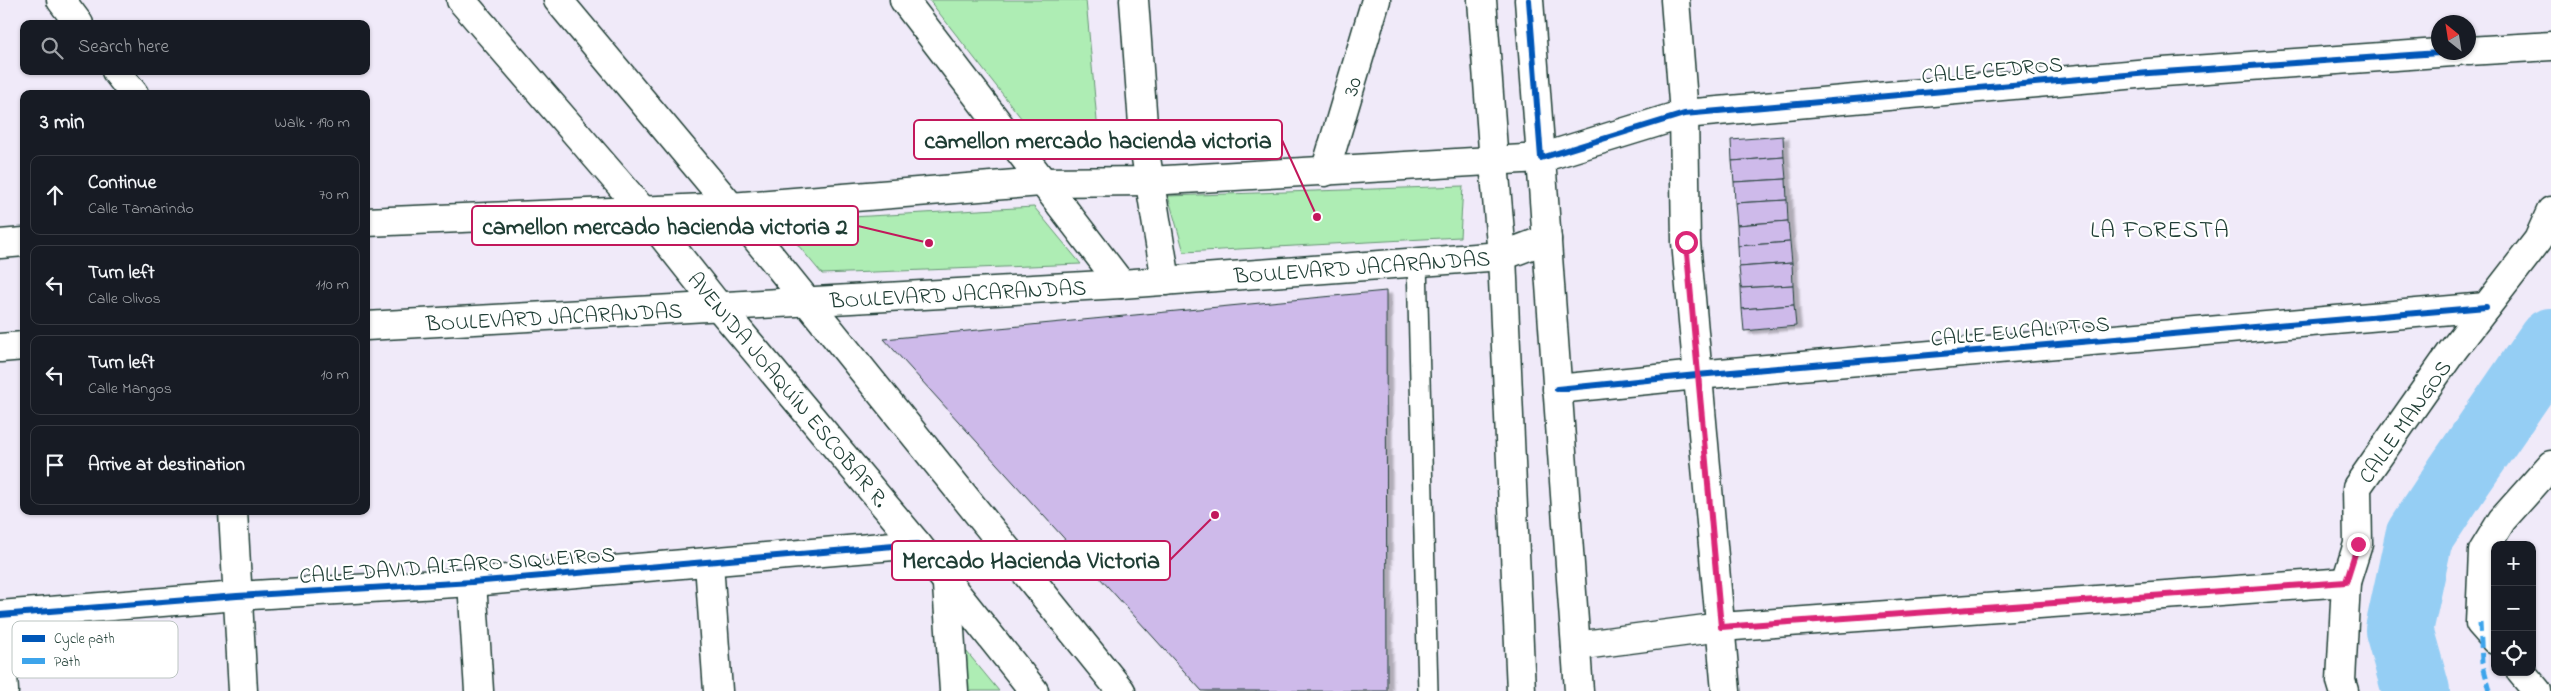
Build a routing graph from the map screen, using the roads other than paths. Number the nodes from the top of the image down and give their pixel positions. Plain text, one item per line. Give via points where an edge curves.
1 (60, 0) edge
2 (461, 0) edge
3 (558, 0) edge
4 (904, 0) edge
5 (1134, 0) edge
6 (1376, 0) edge
7 (1482, 0) edge
8 (1529, 0) edge
9 (1674, 0) edge
10 (76, 20) edge
11 (2551, 46) edge
12 (2476, 51) edge
13 (2431, 54) edge
14 (119, 75) edge
15 (131, 90) edge
16 (1684, 114) junction
17 (1541, 158) junction
18 (1494, 163) junction
19 (1325, 172) junction
20 (1149, 181) junction
21 (1040, 182) junction
22 (731, 207) junction
23 (643, 211) junction
24 (2551, 211) edge
25 (370, 222) edge
26 (1547, 238) junction
27 (20, 242) edge
28 (0, 244) edge
29 (1502, 256) junction
30 (1417, 262) junction
31 (1166, 281) junction
32 (1121, 284) junction
33 (808, 302) junction
34 (719, 307) junction
35 (2486, 307) junction
36 (370, 326) edge
37 (20, 346) edge
38 (0, 348) edge
39 (1697, 375) junction
40 (1557, 389) junction
41 (2551, 465) edge
42 (233, 515) edge
43 (916, 544) junction
44 (709, 563) junction
45 (472, 582) junction
46 (2346, 582) junction
47 (947, 585) junction
48 (237, 596) junction
49 (0, 614) edge
50 (1721, 627) junction
51 (0, 629) edge
52 (2487, 632) edge
53 (1576, 646) junction
54 (2524, 676) edge
55 (4, 691) edge
56 (243, 691) edge
57 (479, 691) edge
58 (718, 691) edge
59 (954, 691) edge
60 (1034, 691) edge
61 (1121, 691) edge
62 (1428, 691) edge
63 (1521, 691) edge
64 (1579, 691) edge
65 (1726, 691) edge
66 (2344, 691) edge
67 (2537, 691) edge

1 - 10 street
2 - 23 street, AVENIDA JOAQUÍN ESCOBAR R.
3 - 22 street
4 - 21 street
5 - 20 street
6 - 19 street, 30
7 - 18 street
8 - 17 street
9 - 16 street
11 - 12 street
13 - 16 street, CALLE CEDROS via 2149,73
14 - 15 street
16 - 17 street, CALLE CEDROS
16 - 39 street via 1686,242
17 - 18 street
17 - 26 street
18 - 19 street
18 - 29 street
19 - 20 street
20 - 21 street
20 - 31 street
21 - 22 street
21 - 32 street
22 - 23 street
22 - 33 street
23 - 25 street
23 - 34 street, AVENIDA JOAQUÍN ESCOBAR R.
24 - 35 street, CALLE MANGOS via 2538,240
26 - 29 street, BOULEVARD JACARANDAS
26 - 40 street
27 - 28 street
29 - 30 street, BOULEVARD JACARANDAS
29 - 63 street
30 - 31 street, BOULEVARD JACARANDAS
30 - 62 lane
31 - 32 street, BOULEVARD JACARANDAS
32 - 33 street, BOULEVARD JACARANDAS
33 - 34 street, BOULEVARD JACARANDAS
33 - 61 street
34 - 36 street, BOULEVARD JACARANDAS
34 - 43 street, AVENIDA JOAQUÍN ESCOBAR R.
35 - 39 street, CALLE EUCALIPTOS
35 - 46 street, CALLE MANGOS via 2357,487 2358,544
37 - 38 street
39 - 40 street, CALLE EUCALIPTOS
39 - 50 street
40 - 53 street
41 - 52 street via 2502,520 2483,551
42 - 48 street
43 - 44 street, CALLE DAVID ALFARO SIQUEIROS
43 - 47 street, AVENIDA JOAQUÍN ESCOBAR R.
44 - 45 street, CALLE DAVID ALFARO SIQUEIROS
44 - 58 street
45 - 48 street, CALLE DAVID ALFARO SIQUEIROS
45 - 57 street
46 - 50 street
46 - 66 street, CALLE MANGOS via 2341,681
47 - 59 street
47 - 60 street, AVENIDA JOAQUÍN ESCOBAR R.
48 - 49 street, CALLE DAVID ALFARO SIQUEIROS
48 - 56 street
50 - 53 street
50 - 65 street
51 - 55 street
53 - 64 street
54 - 67 street

